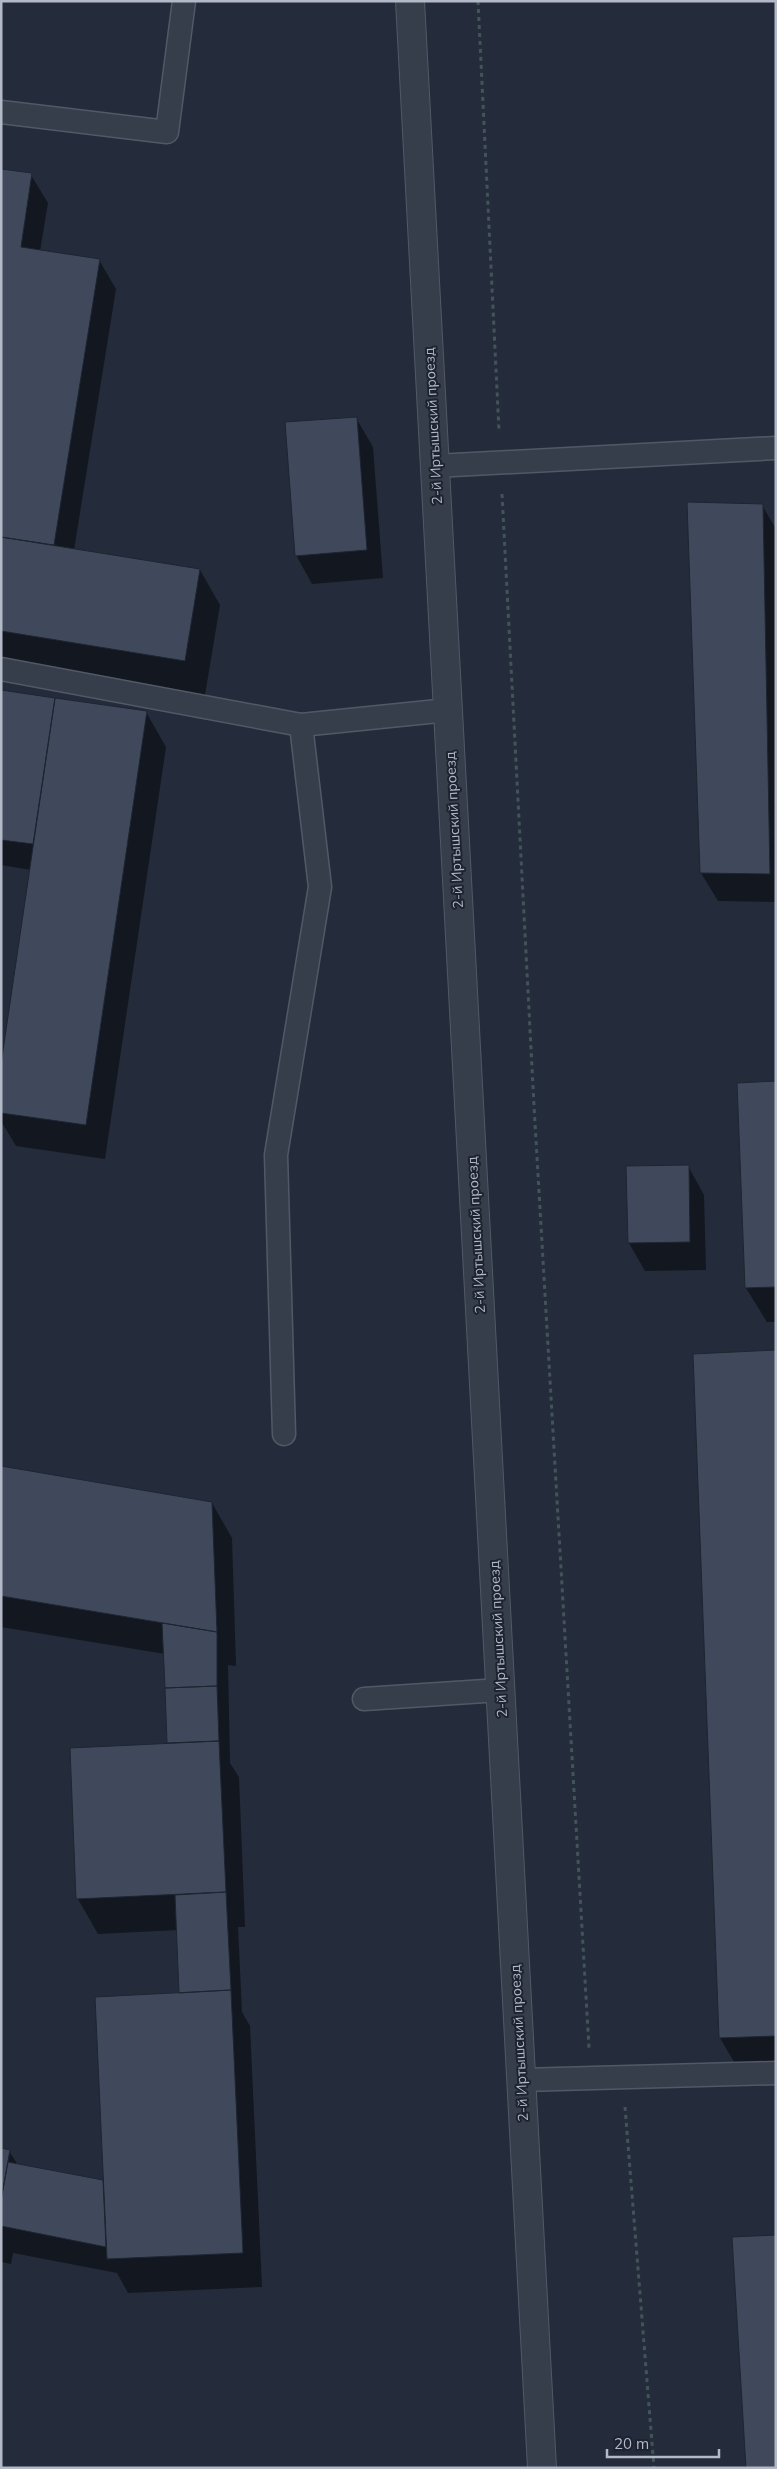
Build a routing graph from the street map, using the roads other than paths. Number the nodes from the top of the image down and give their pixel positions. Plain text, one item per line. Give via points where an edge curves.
1 (184, 1) edge
2 (410, 1) edge
3 (1, 112) edge
4 (776, 448) edge
5 (435, 466) junction
6 (1, 670) edge
7 (448, 710) junction
8 (301, 725) junction
9 (284, 1434) dead end
10 (500, 1690) junction
11 (364, 1699) dead end
12 (776, 2073) edge
13 (522, 2080) junction
14 (542, 2468) edge

1 - 3 lane via 168,132
2 - 5 street, 2-й Иртышский проезд
4 - 5 lane
5 - 7 street, 2-й Иртышский проезд
6 - 8 lane
7 - 8 lane
7 - 10 street, 2-й Иртышский проезд
8 - 9 lane via 320,887 276,1155
10 - 11 lane
10 - 13 street, 2-й Иртышский проезд
12 - 13 lane
13 - 14 street, 2-й Иртышский проезд

